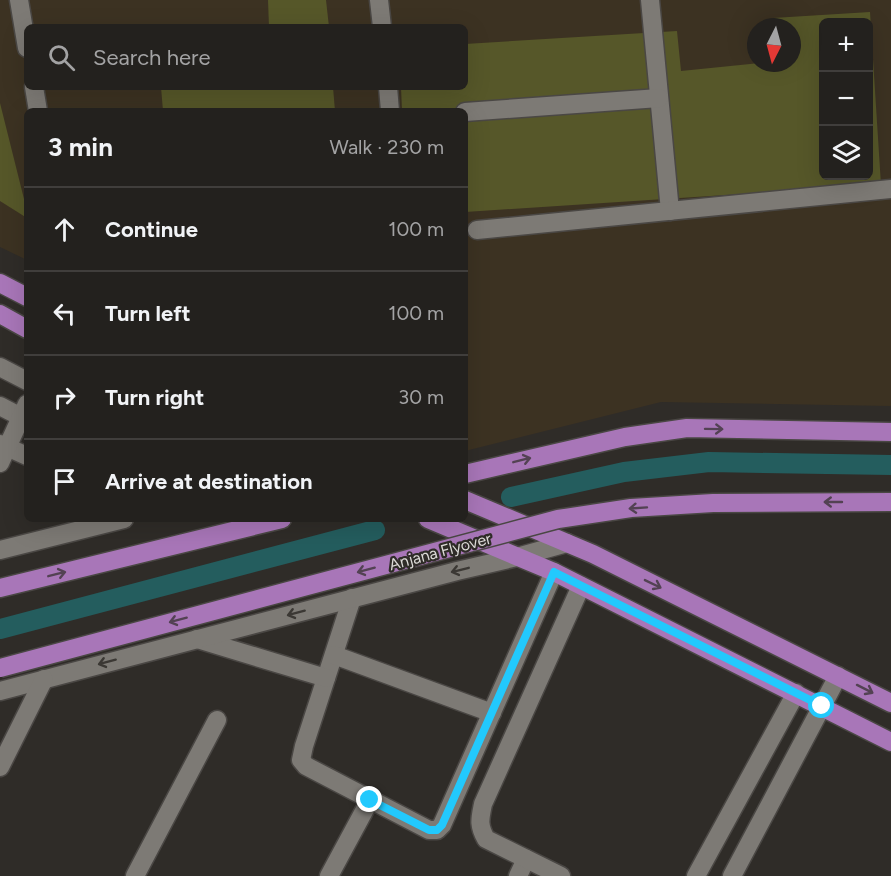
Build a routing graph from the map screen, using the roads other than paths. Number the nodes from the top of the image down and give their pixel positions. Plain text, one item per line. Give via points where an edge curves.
1 (19, 0) edge
2 (379, 0) edge
3 (650, 0) edge
4 (382, 24) edge
5 (24, 30) edge
6 (34, 90) edge
7 (388, 90) edge
8 (659, 98) junction
9 (38, 108) edge
10 (390, 108) edge
11 (468, 112) edge
12 (891, 189) edge
13 (670, 211) junction
14 (477, 230) dead end
15 (0, 283) edge
16 (24, 295) edge
17 (0, 314) edge
18 (24, 327) edge
19 (0, 367) edge
20 (24, 379) edge
21 (0, 406) edge
22 (24, 414) edge
23 (24, 416) edge
24 (891, 432) edge
25 (2, 452) edge
26 (24, 456) edge
27 (468, 473) edge
28 (468, 501) edge
29 (891, 502) edge
30 (112, 522) edge
31 (270, 522) edge
32 (435, 522) edge
33 (567, 543) junction
34 (0, 550) edge
35 (517, 557) junction
36 (554, 572) junction
37 (581, 586) junction
38 (0, 588) edge
39 (352, 598) junction
40 (197, 639) junction
41 (334, 655) junction
42 (0, 668) edge
43 (838, 676) junction
44 (326, 678) junction
45 (44, 679) junction
46 (0, 691) edge
47 (796, 693) junction
48 (891, 703) edge
49 (822, 706) junction
50 (492, 713) junction
51 (217, 720) dead end
52 (891, 742) edge
53 (0, 767) edge
54 (370, 800) junction
55 (526, 859) junction
56 (735, 875) edge
57 (135, 876) edge
58 (329, 876) edge
59 (518, 876) edge
60 (561, 876) edge
61 (696, 876) edge

1 - 5 street
2 - 4 street
3 - 8 street
6 - 9 street
7 - 10 street
8 - 11 street
8 - 13 street
12 - 13 street
13 - 14 street
15 - 16 main road
17 - 18 main road
19 - 20 street
21 - 22 street
23 - 25 street
27 -> 24 main road via 625,437 687,428
25 - 26 street
28 - 33 main road
29 -> 42 main road, Anjana Flyover, bridge via 702,503 558,519
30 - 34 street
38 -> 31 main road
32 - 35 main road
33 - 35 street
33 -> 43 main road
35 - 36 main road
35 -> 39 street
36 - 37 main road
36 - 50 street
37 - 47 main road
37 - 55 street via 483,804 480,820 486,839
39 -> 40 street
39 - 41 street
40 - 44 street
40 -> 45 street
41 - 44 street
41 - 50 street
43 -> 48 main road
43 - 49 street
44 - 54 street via 301,760
45 - 46 street
45 - 53 street
47 - 49 main road
47 - 61 street
49 - 52 main road
49 - 56 street
50 - 54 street via 437,830 429,830
51 - 57 street
54 - 58 street
55 - 59 street
55 - 60 street

